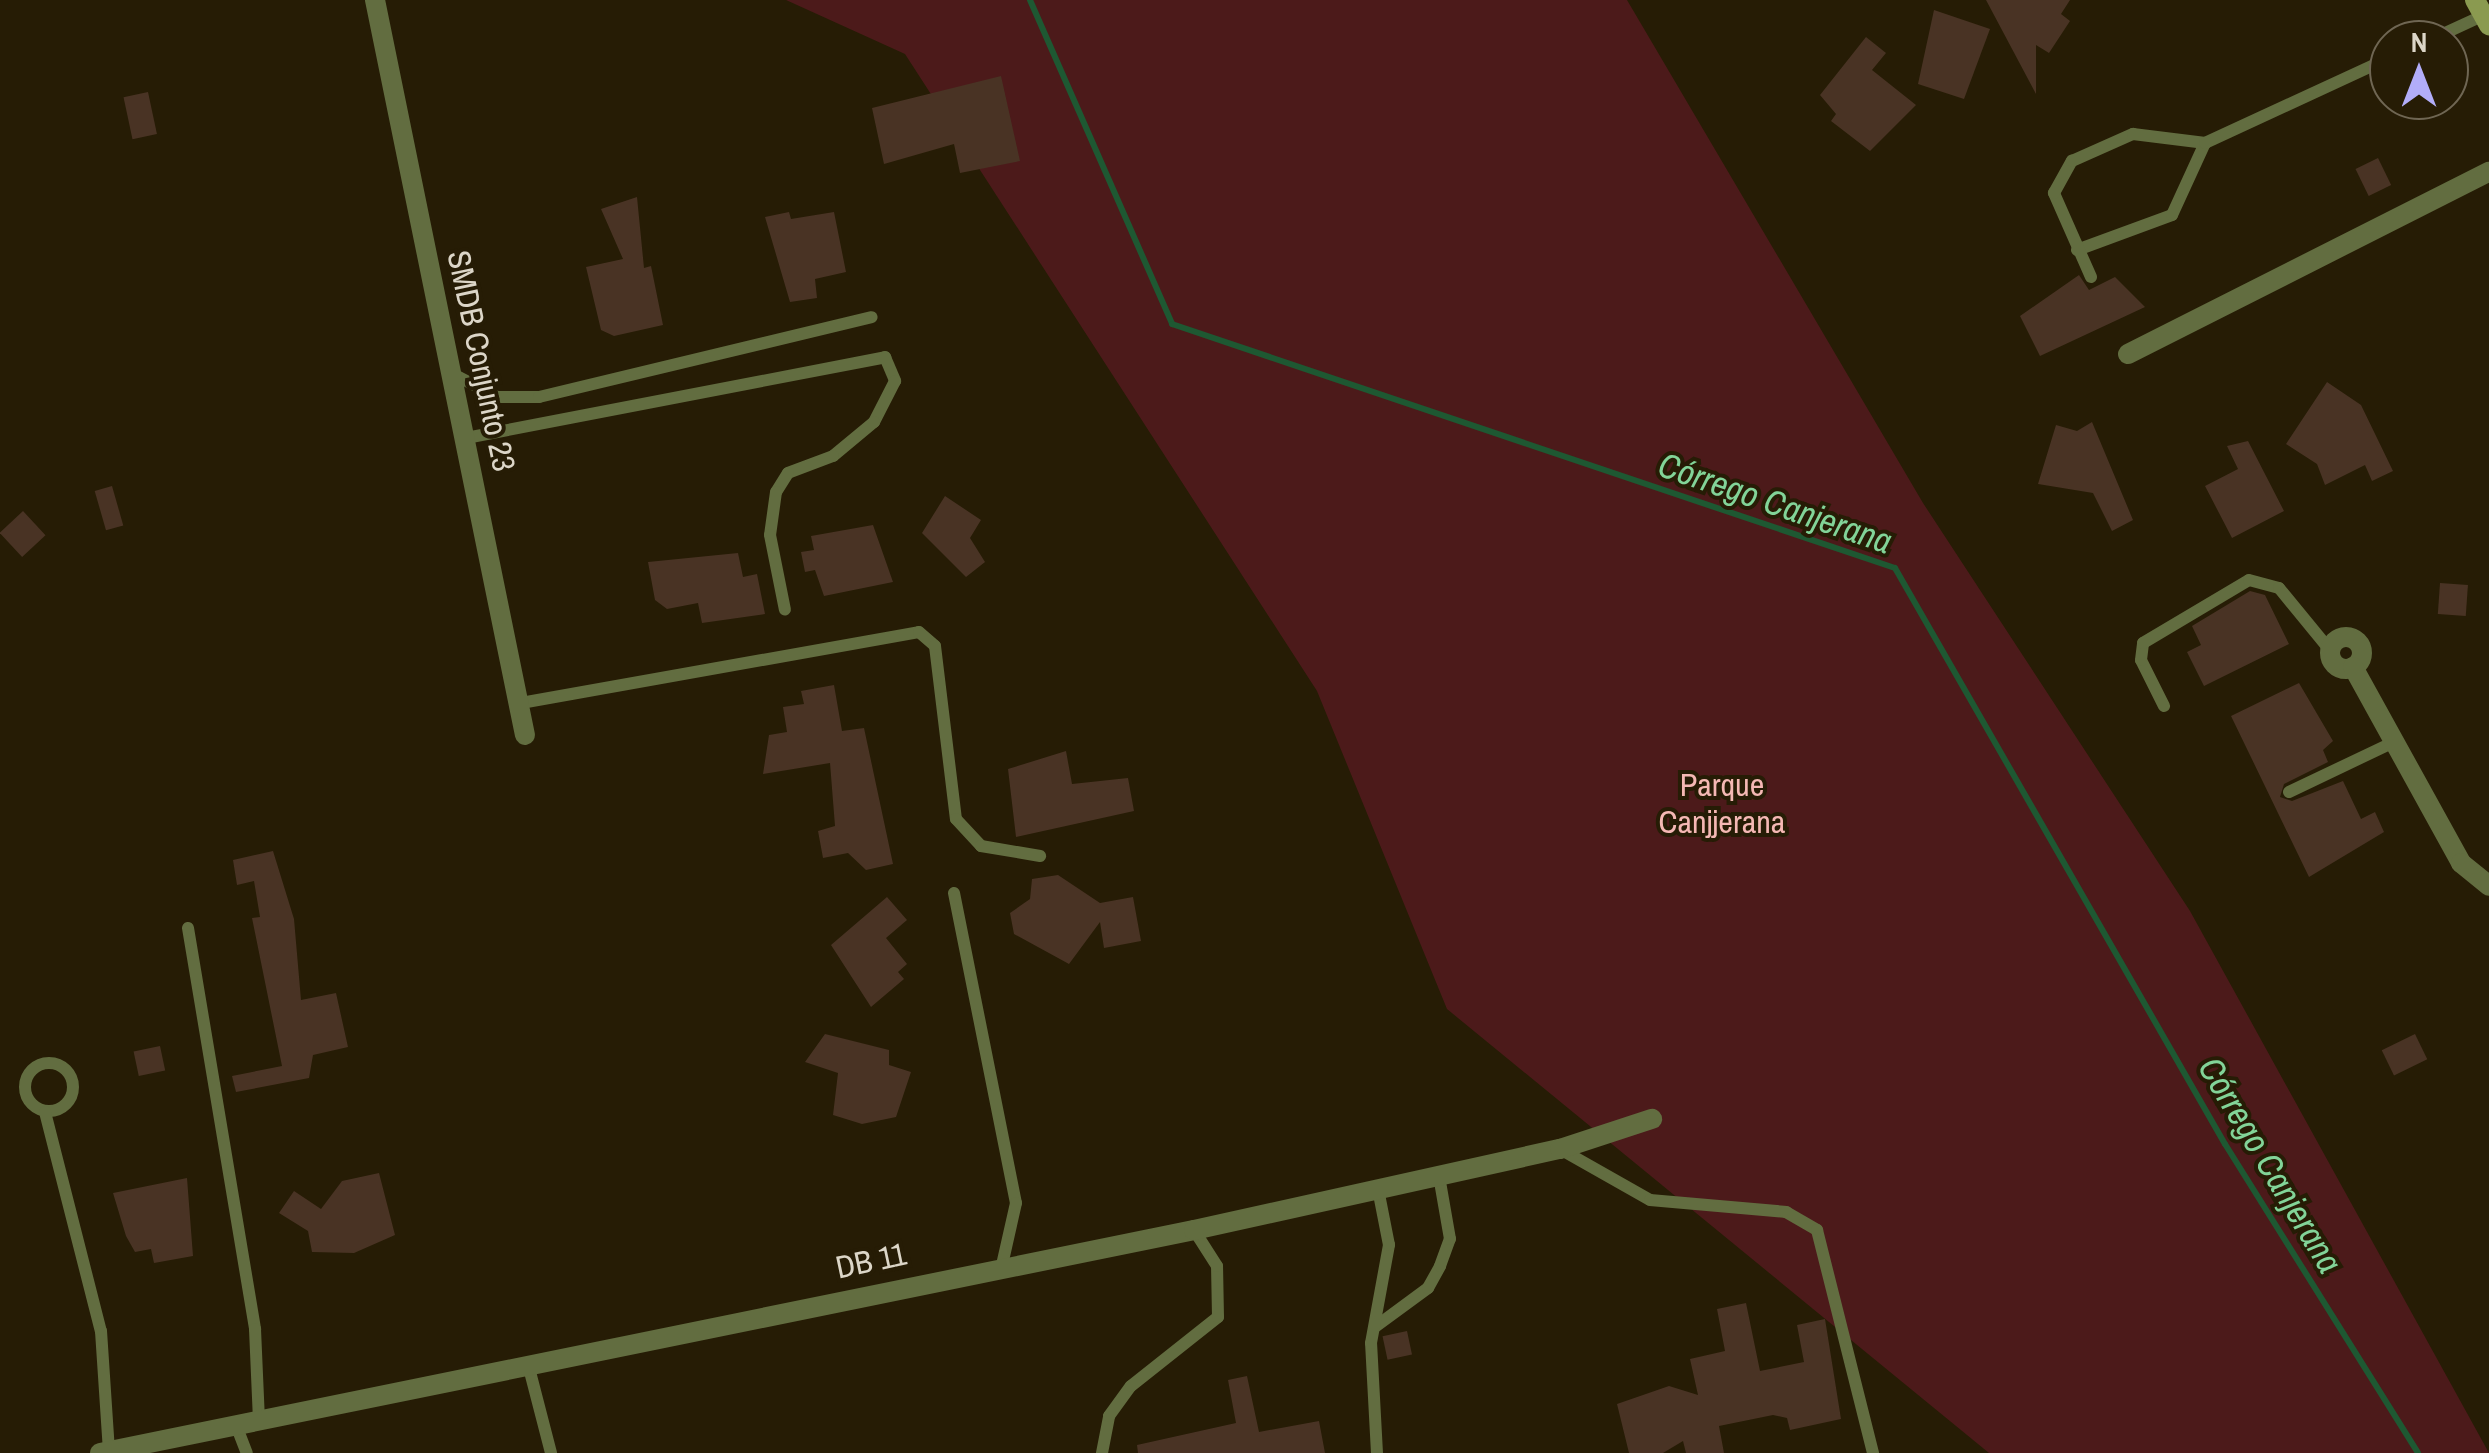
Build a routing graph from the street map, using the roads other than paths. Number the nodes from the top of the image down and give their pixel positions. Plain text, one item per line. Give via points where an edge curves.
1 (375, 0) edge
2 (2369, 67) edge
3 (2204, 143) junction
4 (2489, 172) edge
5 (2076, 250) junction
6 (2091, 277) dead end
7 (872, 317) dead end
8 (2128, 354) dead end
9 (452, 374) junction
10 (466, 438) junction
11 (785, 610) dead end
12 (2330, 650) joint
13 (521, 703) junction
14 (2164, 706) dead end
15 (525, 735) dead end
16 (2394, 742) junction
17 (2290, 792) dead end
18 (1040, 856) dead end
19 (2489, 886) edge
20 (954, 893) dead end
21 (188, 928) dead end
22 (45, 1112) junction
23 (1652, 1119) dead end
24 (1560, 1149) junction
25 (1439, 1176) junction
26 (1378, 1189) junction
27 (1194, 1230) junction
28 (1002, 1265) junction
29 (1374, 1327) junction
30 (528, 1364) junction
31 (259, 1420) junction
32 (236, 1424) junction
33 (105, 1452) edge
34 (247, 1453) edge
35 (551, 1453) edge
36 (1102, 1453) edge
37 (1377, 1453) edge
38 (1873, 1453) edge

1 - 9 street, SMDB Conjunto 23
2 - 3 lane
3 - 5 lane via 2172,214
3 - 5 lane via 2134,134 2060,171 2056,206
4 - 8 street
5 - 6 lane
7 - 9 lane via 539,397 498,397
9 - 10 street, SMDB Conjunto 23
10 - 11 lane via 884,357 894,380 874,422 833,456 788,473 776,492 770,535
10 - 13 street, SMDB Conjunto 23
12 - 14 lane via 2279,588 2249,580 2143,643
12 - 16 street via 2339,668 2354,668
13 - 15 street, SMDB Conjunto 23
13 - 18 lane via 919,632 935,646 956,819 981,846
16 - 17 lane
16 - 19 street via 2461,863
20 - 28 lane via 1016,1203
21 - 31 lane via 253,1313
22 - 22 lane via 73,1095 62,1064 29,1071 30,1104
22 - 33 lane via 101,1331
23 - 24 street, DB 11
24 - 25 street, DB 11
24 - 38 lane via 1650,1200 1786,1212 1817,1230
25 - 26 street, DB 11
25 - 29 lane via 1450,1239 1440,1266 1428,1288
26 - 27 street, DB 11
26 - 29 lane via 1389,1244
27 - 28 street, DB 11
27 - 36 lane via 1218,1266 1218,1317 1131,1386 1109,1416
28 - 30 street, DB 11
29 - 37 lane
30 - 31 street, DB 11
30 - 35 lane
31 - 32 street, DB 11
32 - 33 street, DB 11
32 - 34 lane

